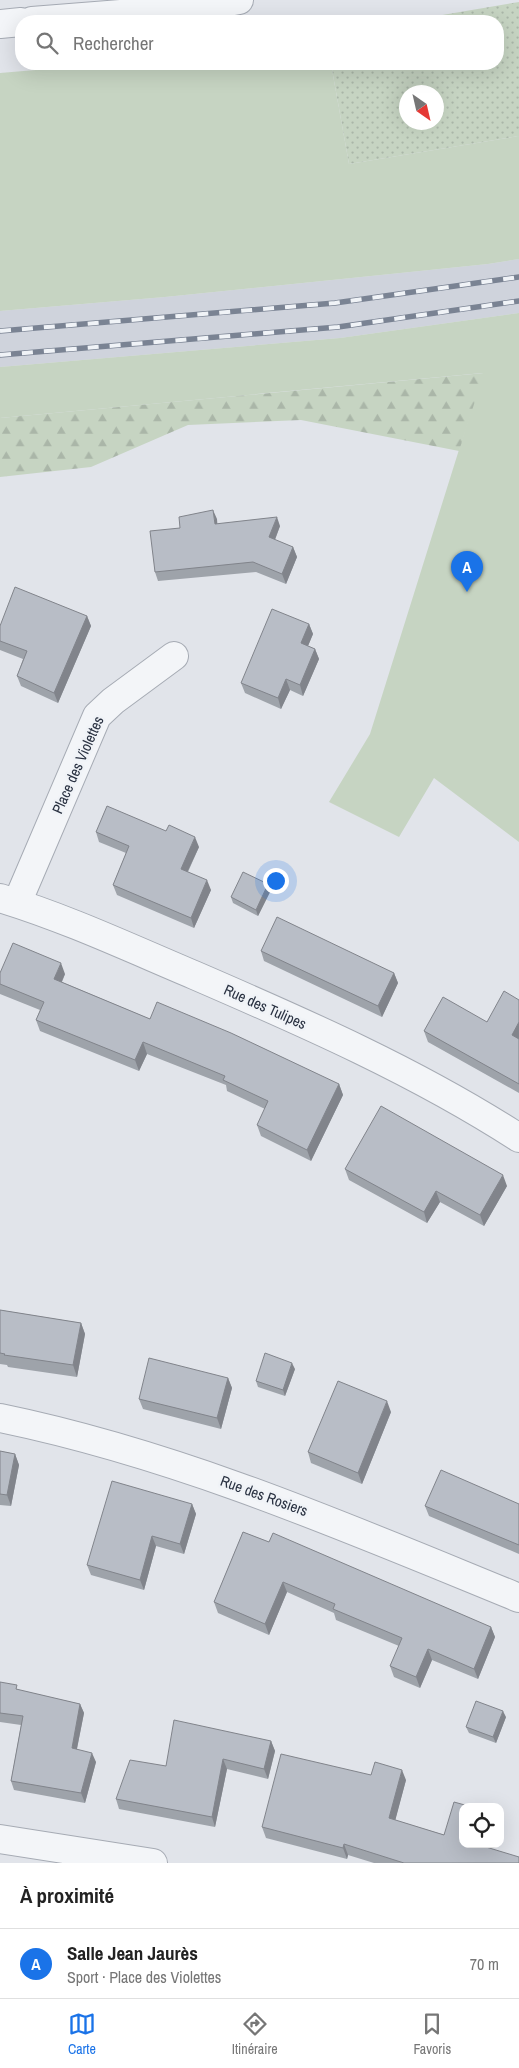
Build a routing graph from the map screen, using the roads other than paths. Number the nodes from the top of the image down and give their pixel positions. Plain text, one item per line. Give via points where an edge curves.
1 (239, 0) edge
2 (108, 15) edge
3 (15, 23) edge
4 (0, 24) edge
5 (174, 656) dead end
6 (9, 900) edge
7 (519, 1138) edge
8 (0, 1418) edge
9 (519, 1598) edge
10 (0, 1839) edge
11 (153, 1863) edge

1 - 2 street via 196,8
3 - 4 street
5 - 6 street, Place des Violettes via 97,716
6 - 7 street, Rue des Tulipes via 99,934 386,1062 477,1111
8 - 9 street, Rue des Rosiers via 88,1439 290,1504
10 - 11 street

